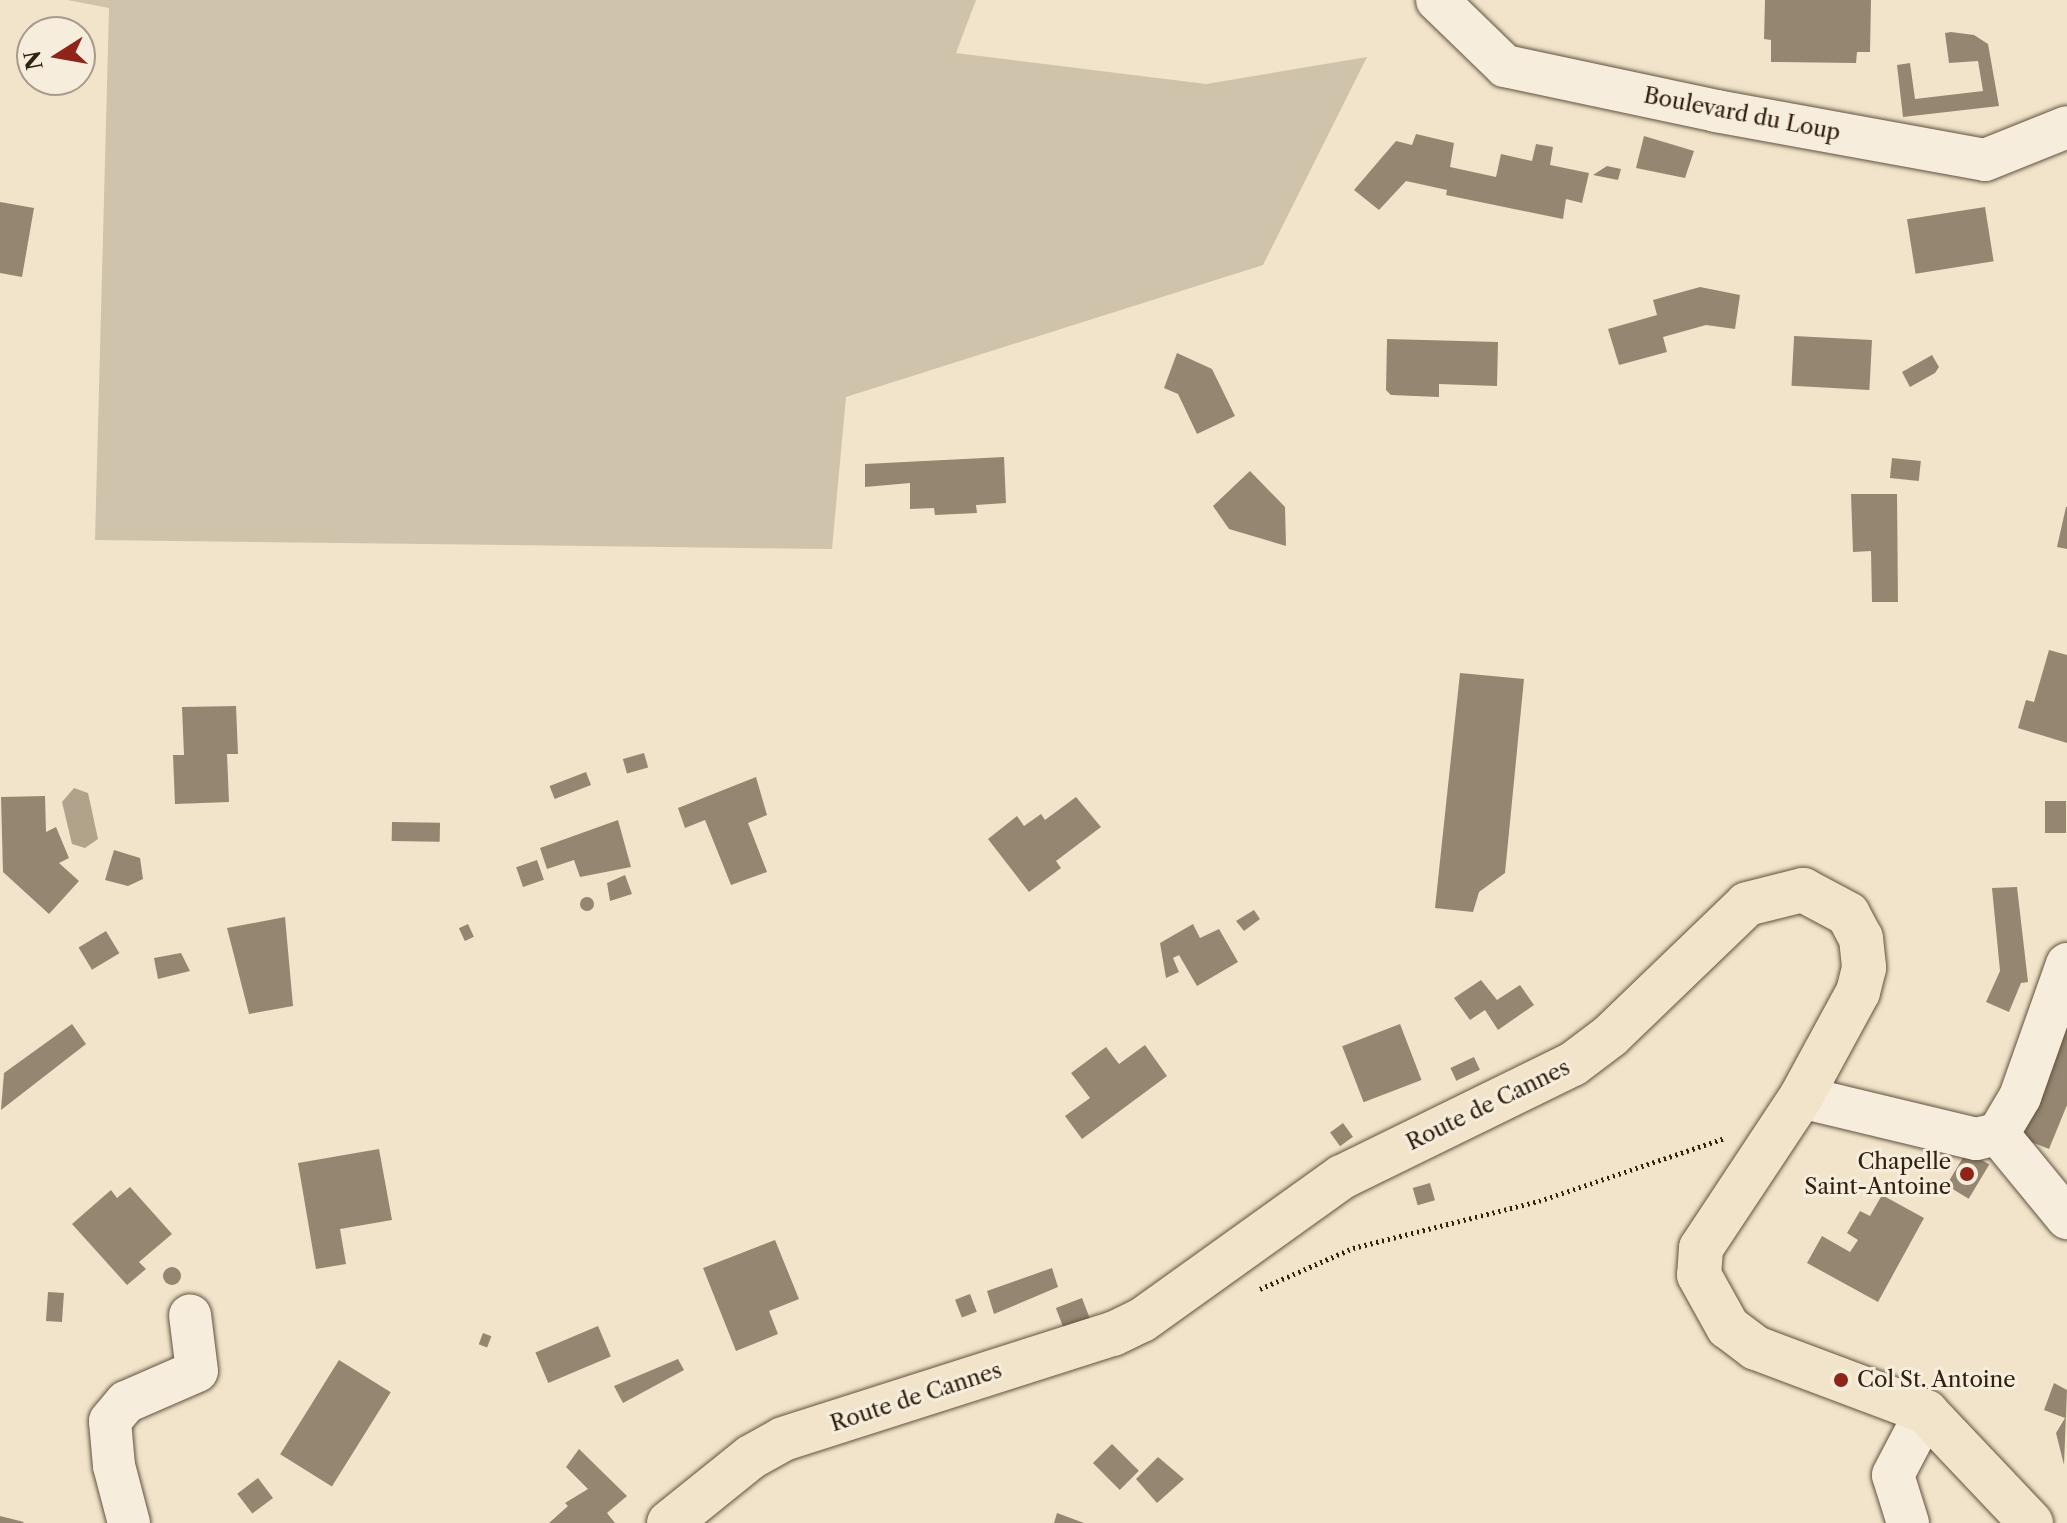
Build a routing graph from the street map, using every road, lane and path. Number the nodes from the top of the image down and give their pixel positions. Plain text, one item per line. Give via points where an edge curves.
1 (1437, 0) edge
2 (2067, 127) edge
3 (2067, 964) edge
4 (1801, 1097) junction
5 (1739, 1134) dead end
6 (1998, 1134) junction
7 (2067, 1218) edge
8 (1253, 1292) dead end
9 (190, 1315) dead end
10 (1926, 1412) junction
11 (129, 1523) edge
12 (669, 1523) edge
13 (1908, 1523) edge
14 (2031, 1523) edge

1 - 2 street, Boulevard du Loup via 1505,66 1716,111 1985,160
3 - 6 street via 2020,1097
4 - 6 street via 1976,1139
4 - 10 main road, Route de Cannes via 1701,1248 1699,1275 1728,1327 1756,1348
4 - 12 main road, Route de Cannes via 1858,992 1864,968 1861,938 1848,914 1803,890 1747,904 1610,1036 1573,1064 1342,1177 1142,1320 1113,1334 783,1439 751,1457
5 - 8 path via 1539,1201 1353,1248
6 - 7 street
9 - 11 street via 197,1371 126,1402 110,1421 114,1466
10 - 13 street via 1893,1475
10 - 14 main road

